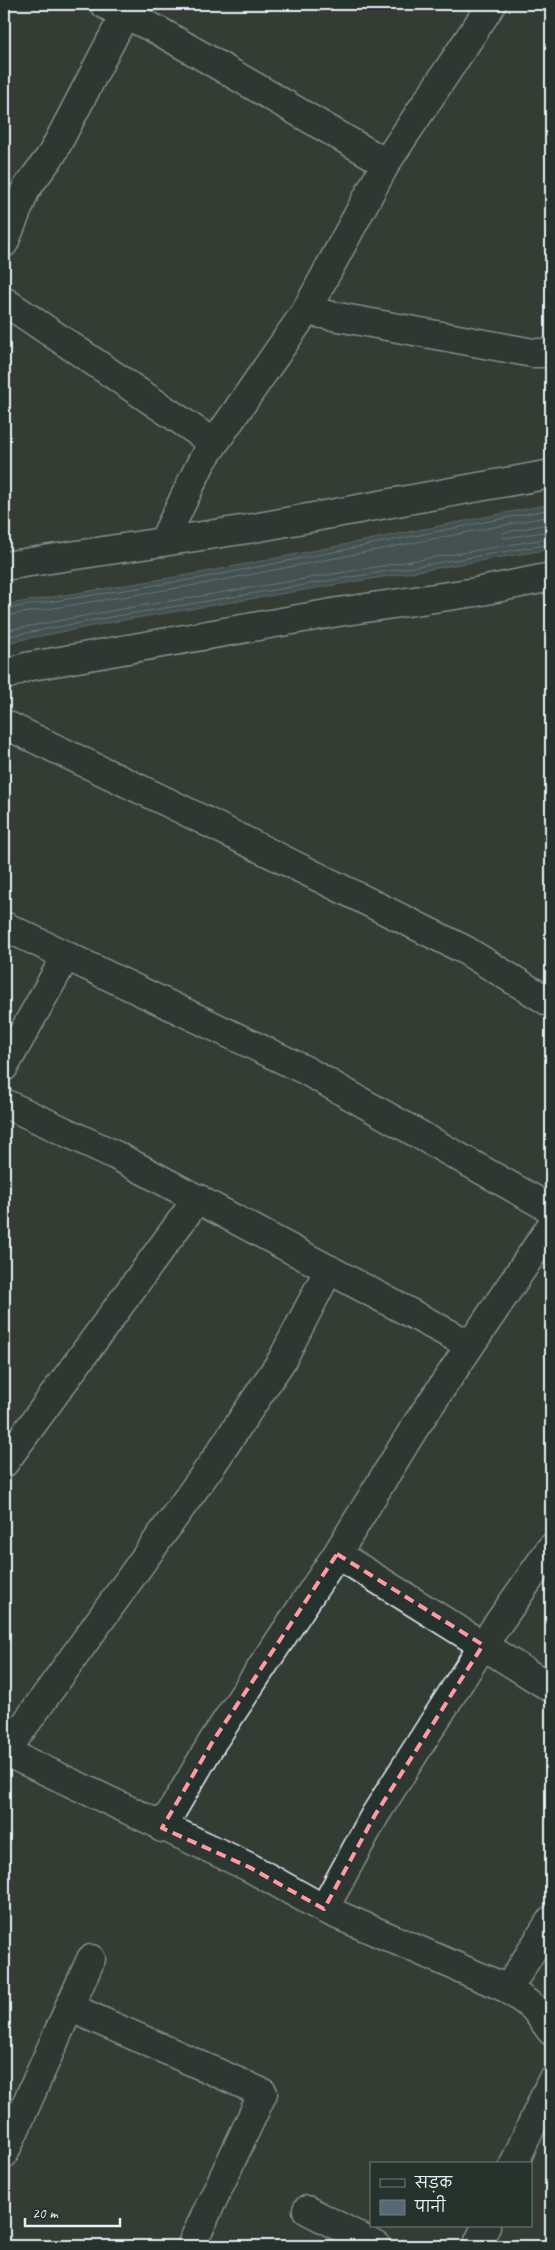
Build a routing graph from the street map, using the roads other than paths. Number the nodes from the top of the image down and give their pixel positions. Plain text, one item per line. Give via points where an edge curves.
1 (492, 4) edge
2 (115, 9) edge
3 (386, 163) junction
4 (4, 243) edge
5 (4, 301) edge
6 (306, 311) junction
7 (551, 353) edge
8 (214, 443) junction
9 (551, 474) edge
10 (163, 542) junction
11 (4, 566) edge
12 (551, 577) edge
13 (4, 676) edge
14 (4, 724) edge
15 (4, 926) edge
16 (66, 956) junction
17 (551, 1003) edge
18 (4, 1067) edge
19 (4, 1103) edge
20 (198, 1198) junction
21 (551, 1209) edge
22 (551, 1226) edge
23 (329, 1269) junction
24 (470, 1345) junction
25 (4, 1463) edge
26 (551, 1548) edge
27 (337, 1554) junction
28 (483, 1645) junction
29 (551, 1688) edge
30 (5, 1751) edge
31 (162, 1828) junction
32 (324, 1909) junction
33 (551, 1920) edge
34 (91, 1959) dead end
35 (508, 1989) junction
36 (69, 2007) junction
37 (551, 2030) edge
38 (551, 2082) edge
39 (544, 2119) edge
40 (4, 2154) edge
41 (515, 2162) edge
42 (307, 2210) dead end
43 (485, 2228) edge
44 (191, 2246) edge
45 (377, 2246) edge
46 (476, 2246) edge

1 - 3 street
2 - 3 street via 159,31
2 - 4 street via 52,154 26,189
3 - 6 street
5 - 8 street
6 - 7 street via 533,353
6 - 8 street
8 - 10 street
9 - 10 street
10 - 11 street
12 - 13 street via 26,667
14 - 17 street via 465,950
15 - 16 street
16 - 18 street
16 - 21 street via 305,1070
19 - 20 street
20 - 23 street
20 - 25 street
22 - 24 street
23 - 24 street
23 - 30 street via 282,1360 213,1463
24 - 27 street
26 - 28 street
27 - 28 street
27 - 31 street via 213,1741
28 - 29 street
28 - 32 street via 375,1815
30 - 31 street
31 - 32 street via 249,1867
32 - 35 street
33 - 35 street
34 - 36 street
35 - 37 street via 534,2008
36 - 40 street
36 - 44 street via 263,2093
38 - 39 street
39 - 41 street
42 - 45 street
43 - 46 street

